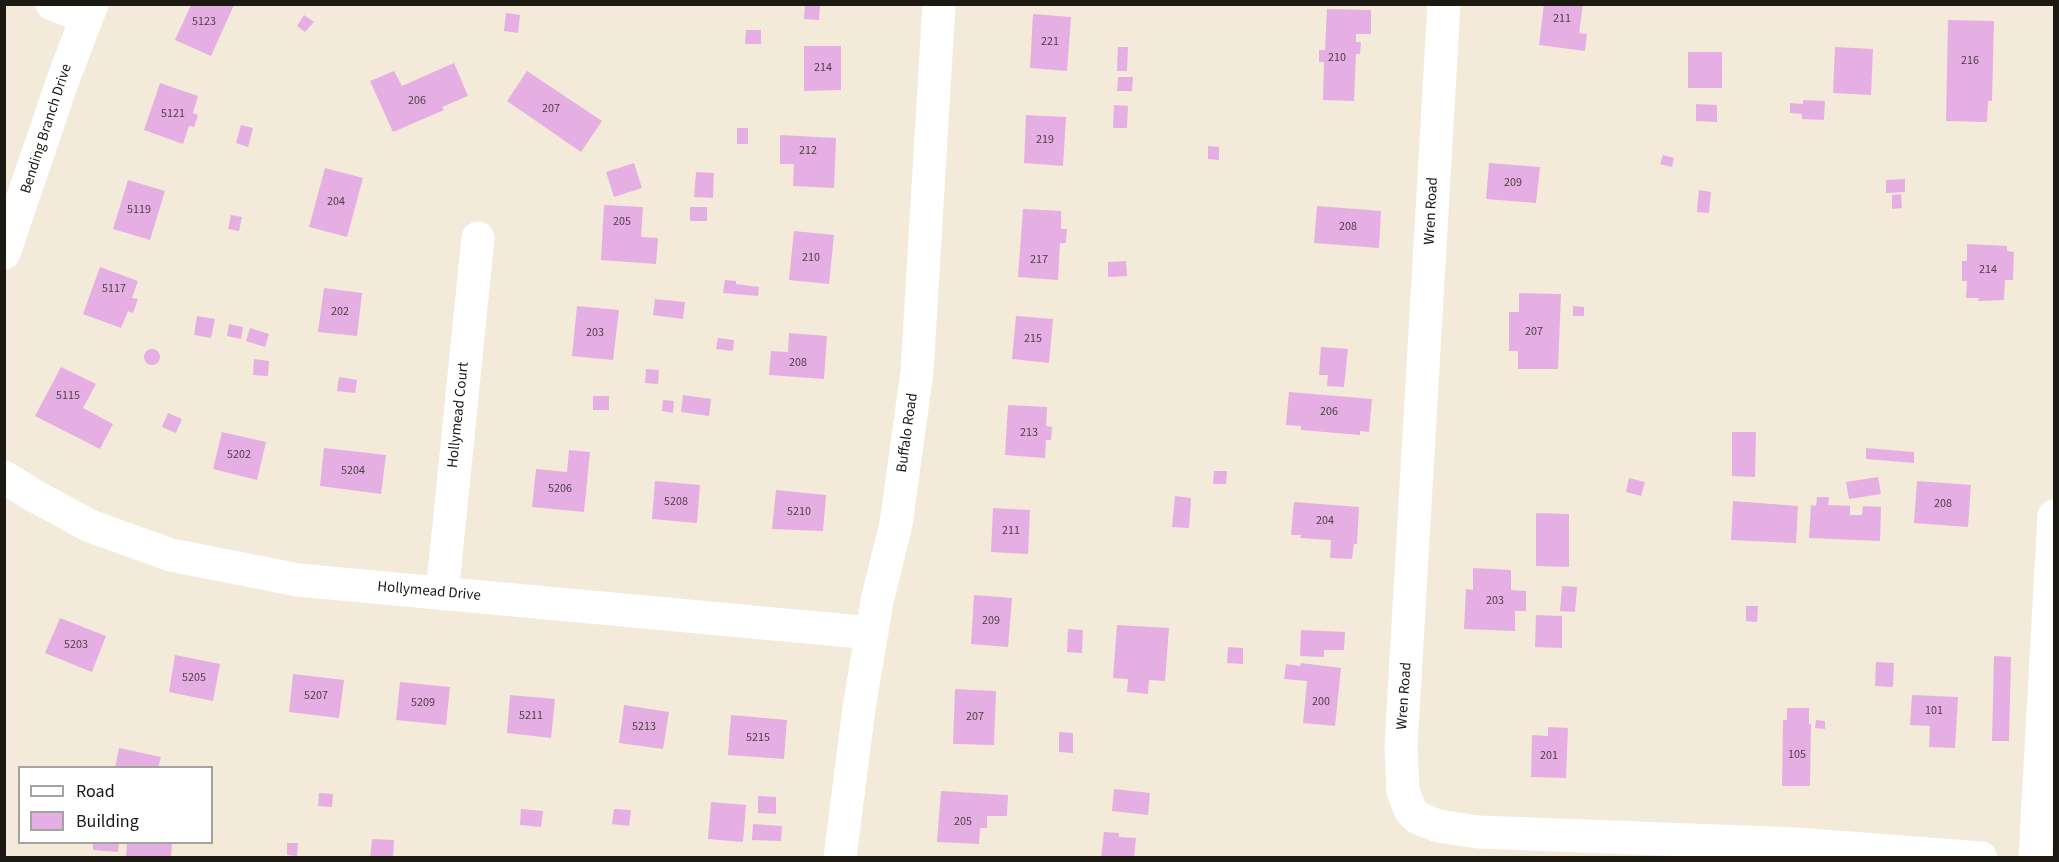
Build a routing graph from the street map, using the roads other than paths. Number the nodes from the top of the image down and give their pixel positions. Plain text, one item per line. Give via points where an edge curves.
1 (52, 4) edge
2 (939, 4) edge
3 (1444, 4) edge
4 (89, 11) edge
5 (478, 238) dead end
6 (4, 253) edge
7 (4, 477) edge
8 (2055, 516) edge
9 (442, 594) junction
10 (872, 633) junction
11 (840, 858) edge
12 (1981, 858) edge
13 (2035, 858) edge

1 - 4 street
2 - 10 street, Buffalo Road via 917,372 896,524
3 - 12 street, Wren Road via 1401,746 1403,791 1410,810 1438,826 1478,832 1797,844
4 - 6 street, Bending Branch Drive
5 - 9 street, Hollymead Court
7 - 9 street, Hollymead Drive via 90,526 171,555 298,580
8 - 13 street
9 - 10 street, Hollymead Drive
10 - 11 street, Buffalo Road

